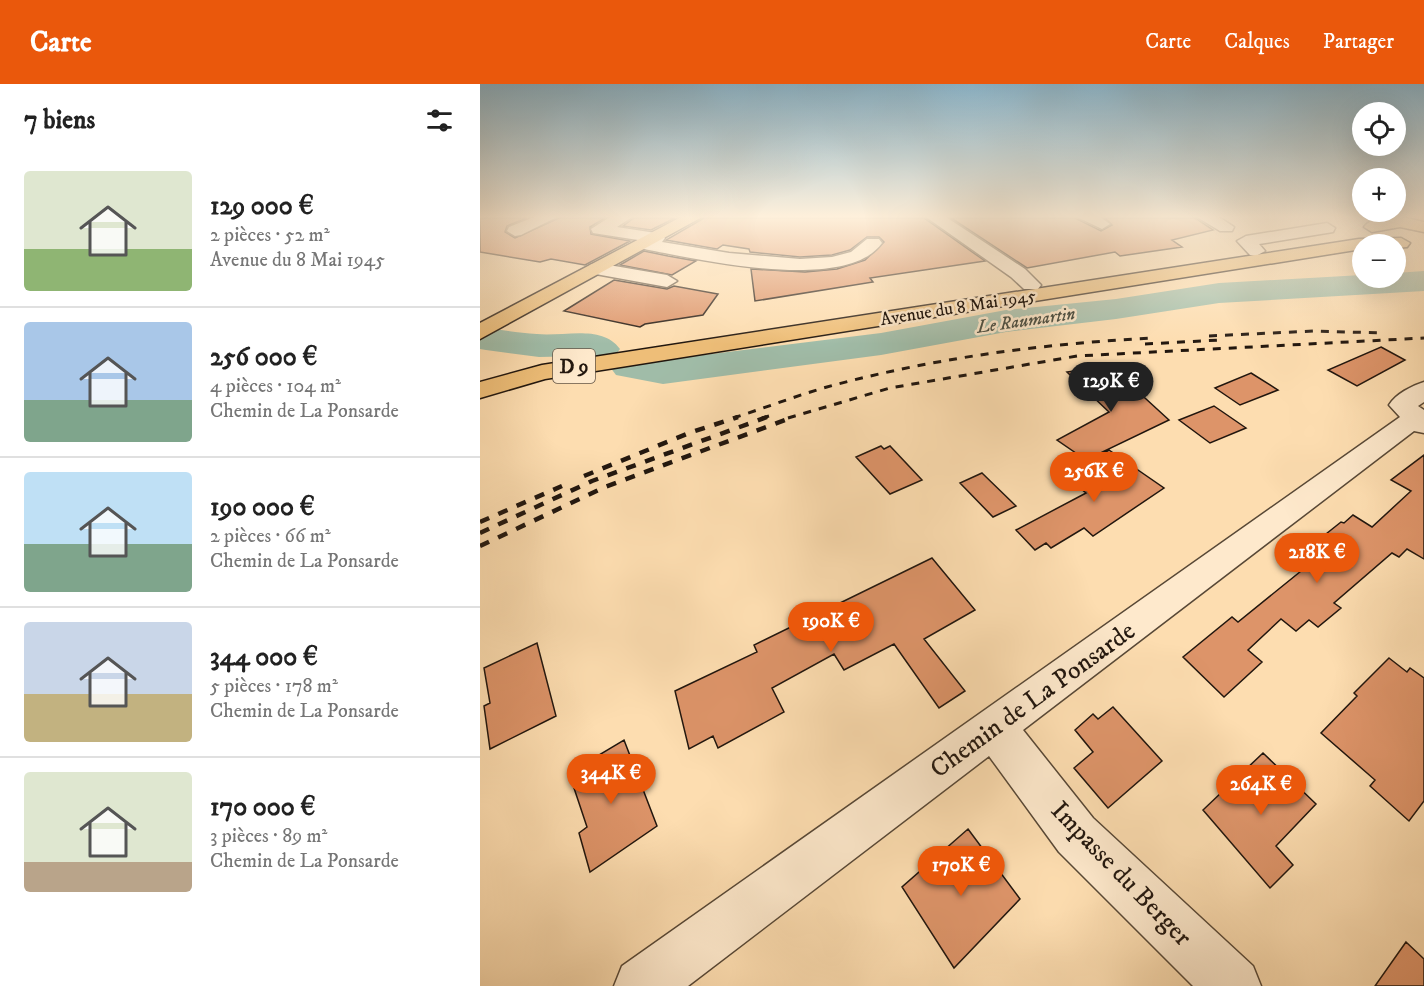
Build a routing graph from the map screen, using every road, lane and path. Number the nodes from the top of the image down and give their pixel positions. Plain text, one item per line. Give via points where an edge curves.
1 (616, 259) edge
2 (744, 259) edge
3 (837, 259) edge
4 (997, 259) edge
5 (1198, 259) edge
6 (1260, 259) edge
7 (597, 269) junction
8 (667, 281) dead end
9 (1031, 285) junction
10 (481, 331) edge
11 (764, 335) junction
12 (481, 378) edge
13 (1422, 413) edge
14 (994, 727) junction
15 (642, 986) edge
16 (1233, 986) edge

1 - 7 main road
2 - 3 street via 796,266
4 - 9 street
5 - 9 main road, Avenue du 8 Mai 1945 / D 9
6 - 11 main road, Avenue du 8 Mai 1945 / D 9
7 - 8 street
7 - 10 main road
9 - 11 main road, Avenue du 8 Mai 1945 / D 9 via 885,307
11 - 12 main road, Avenue du 8 Mai 1945 / D 9 via 542,372
13 - 14 street, Chemin de La Ponsarde
14 - 15 street, Chemin de La Ponsarde
14 - 16 street, Impasse du Berger via 1076,835

